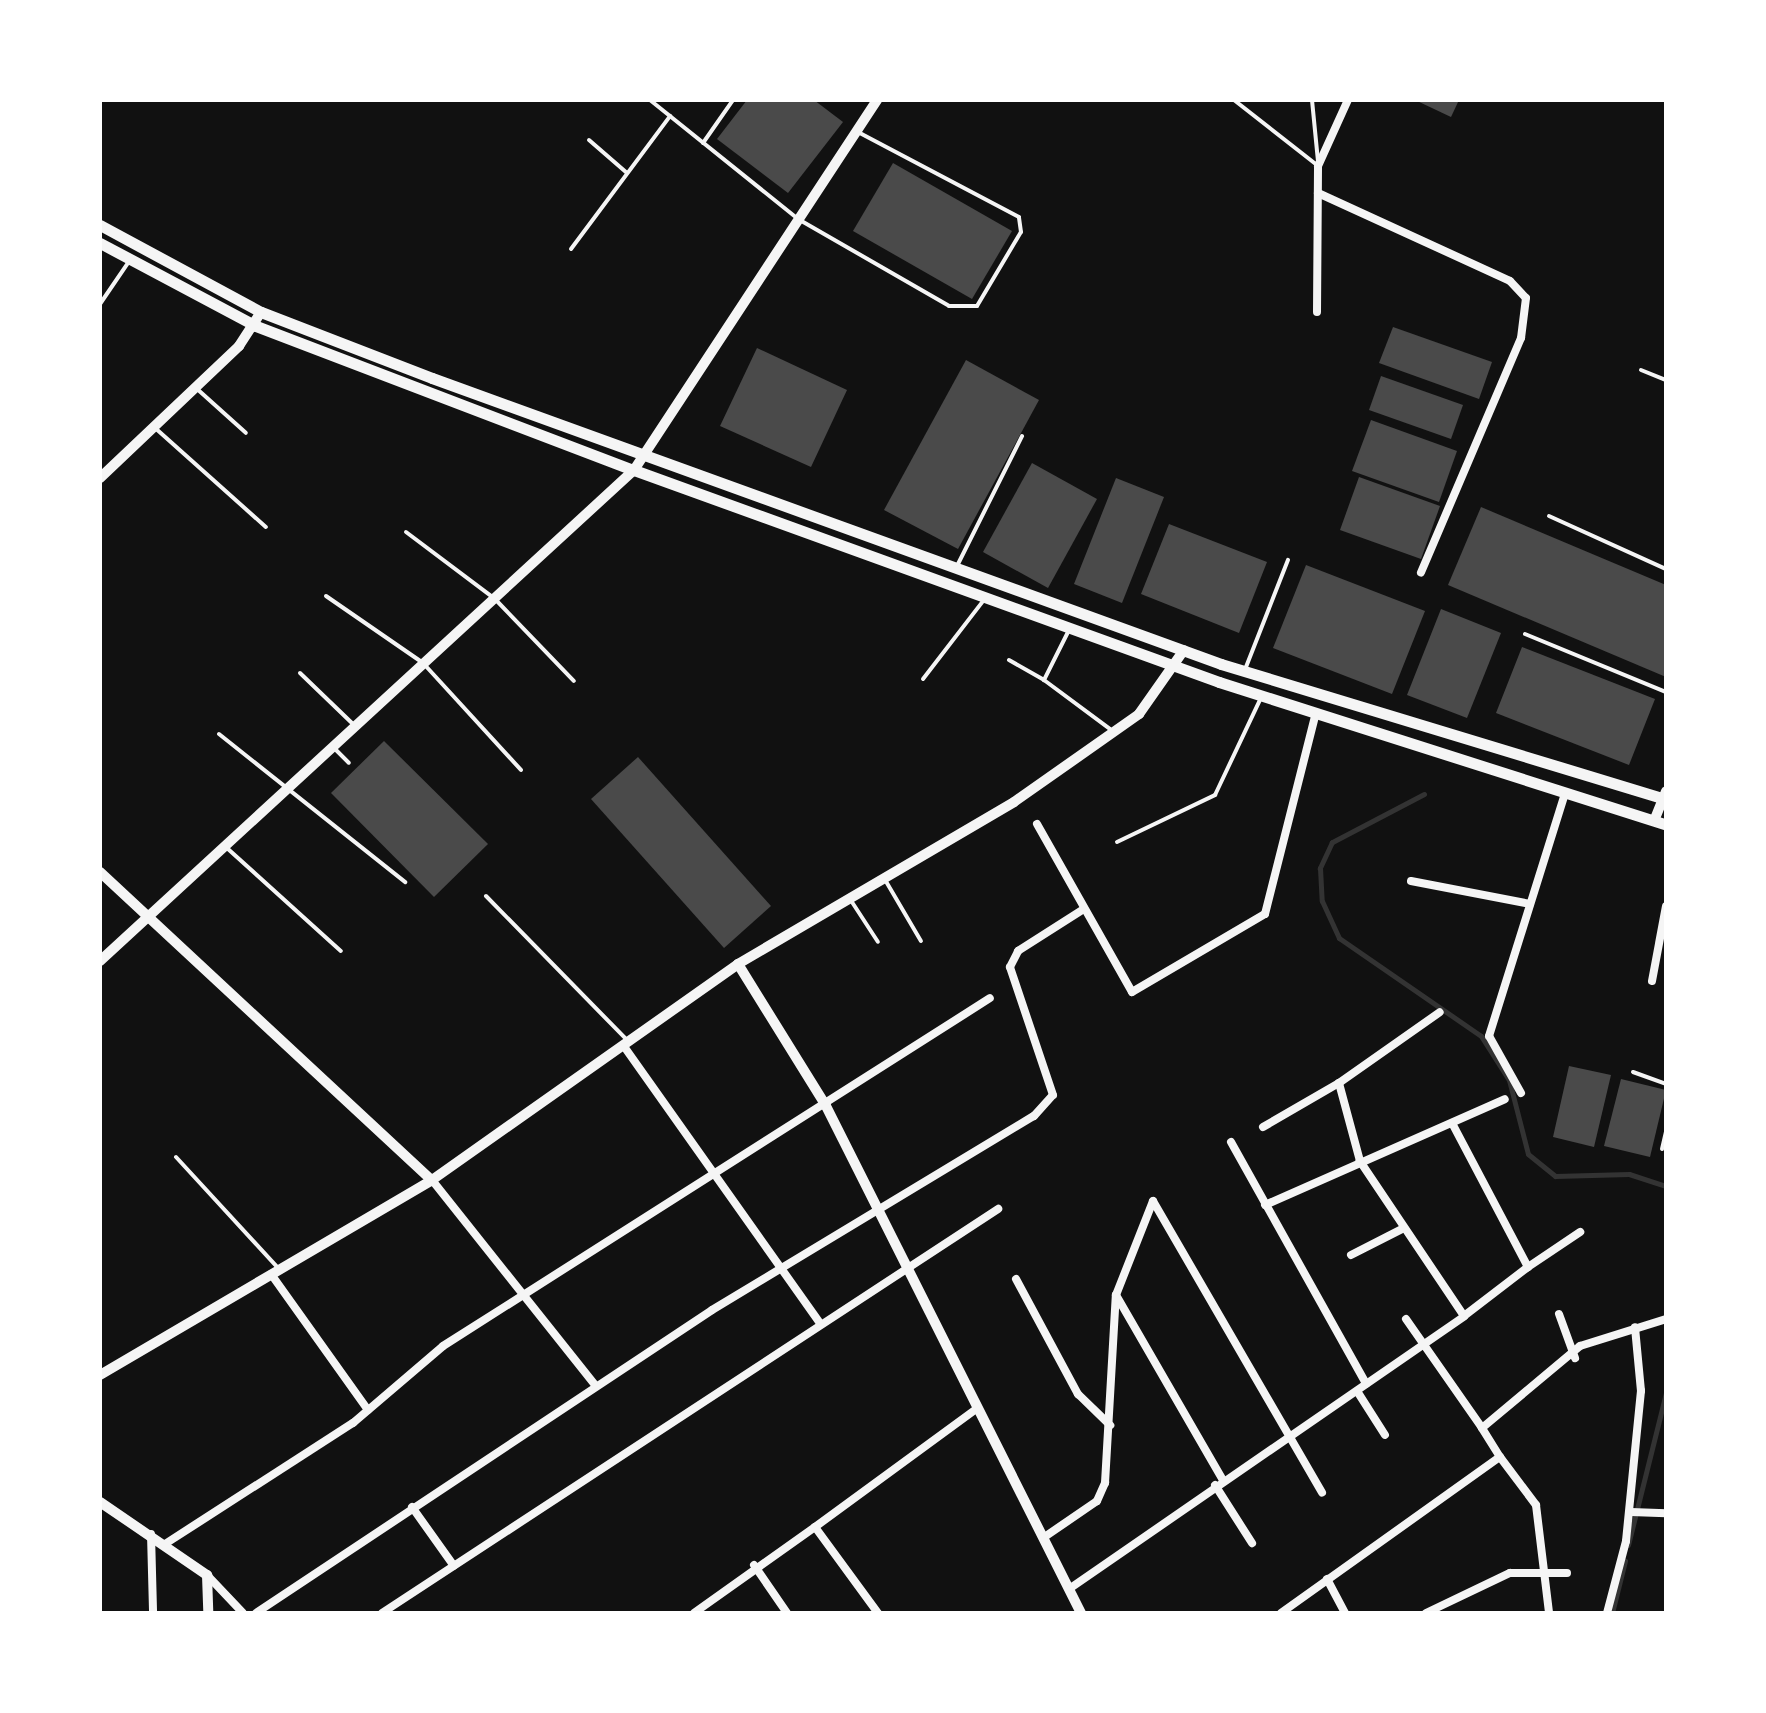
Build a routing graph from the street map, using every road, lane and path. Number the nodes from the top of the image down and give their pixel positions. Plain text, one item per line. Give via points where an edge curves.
1 (650, 100) edge
2 (734, 100) edge
3 (877, 100) edge
4 (1234, 100) edge
5 (1312, 100) edge
6 (1348, 100) edge
7 (670, 116) junction
8 (857, 131) junction
9 (589, 140) dead end
10 (703, 143) junction
11 (1318, 166) junction
12 (628, 173) junction
13 (1318, 193) junction
14 (798, 220) junction
15 (100, 225) edge
16 (100, 243) edge
17 (571, 249) dead end
18 (130, 259) junction
19 (100, 304) edge
20 (262, 312) junction
21 (1318, 312) dead end
22 (256, 326) junction
23 (1641, 370) dead end
24 (1666, 380) edge
25 (196, 388) junction
26 (154, 427) junction
27 (246, 432) dead end
28 (1022, 436) dead end
29 (646, 456) junction
30 (634, 470) junction
31 (100, 478) edge
32 (1549, 516) dead end
33 (266, 527) dead end
34 (406, 532) dead end
35 (1288, 560) dead end
36 (956, 568) junction
37 (1666, 569) edge
38 (1421, 573) dead end
39 (326, 596) dead end
40 (986, 597) junction
41 (494, 598) junction
42 (1070, 628) junction
43 (1525, 634) dead end
44 (1184, 650) junction
45 (1009, 660) dead end
46 (424, 663) junction
47 (1176, 666) junction
48 (1244, 671) junction
49 (300, 674) dead end
50 (922, 679) dead end
51 (1044, 680) junction
52 (574, 681) dead end
53 (1666, 692) edge
54 (1262, 696) junction
55 (1316, 713) junction
56 (355, 726) junction
57 (1114, 732) junction
58 (219, 734) dead end
59 (332, 746) junction
60 (350, 763) dead end
61 (521, 770) dead end
62 (289, 786) junction
63 (1565, 793) junction
64 (1665, 796) edge
65 (1660, 823) edge
66 (1037, 824) dead end
67 (1117, 842) dead end
68 (224, 846) junction
69 (100, 872) edge
70 (884, 878) junction
71 (1411, 881) dead end
72 (404, 882) dead end
73 (486, 896) dead end
74 (850, 899) junction
75 (1530, 904) junction
76 (1666, 906) edge
77 (1082, 910) junction
78 (144, 918) junction
79 (921, 941) dead end
80 (878, 942) dead end
81 (341, 951) dead end
82 (100, 961) edge
83 (738, 964) junction
84 (1652, 981) dead end
85 (990, 998) dead end
86 (1440, 1012) dead end
87 (626, 1043) junction
88 (1632, 1072) dead end
89 (1340, 1083) junction
90 (1666, 1084) edge
91 (1522, 1092) joint
92 (1505, 1099) joint
93 (826, 1106) junction
94 (1452, 1123) junction
95 (1263, 1128) dead end
96 (1666, 1131) edge
97 (1231, 1142) dead end
98 (1662, 1149) dead end
99 (176, 1157) dead end
100 (1360, 1161) junction
101 (716, 1170) junction
102 (432, 1180) junction
103 (1265, 1205) junction
104 (874, 1208) junction
105 (998, 1209) dead end
106 (1402, 1229) junction
107 (1580, 1232) dead end
108 (1351, 1255) dead end
109 (782, 1266) junction
110 (1528, 1267) junction
111 (904, 1268) junction
112 (275, 1272) junction
113 (1016, 1279) dead end
114 (529, 1292) junction
115 (1116, 1295) junction
116 (1559, 1314) dead end
117 (1464, 1316) junction
118 (1406, 1319) dead end
119 (1662, 1320) edge
120 (819, 1322) junction
121 (1635, 1327) junction
122 (1426, 1347) junction
123 (1575, 1358) junction
124 (100, 1374) edge
125 (596, 1384) junction
126 (1366, 1384) junction
127 (1356, 1392) junction
128 (976, 1408) junction
129 (368, 1410) junction
130 (1110, 1426) junction
131 (1482, 1428) junction
132 (1385, 1435) dead end
133 (1292, 1436) junction
134 (1500, 1456) junction
135 (1219, 1483) junction
136 (1322, 1493) dead end
137 (100, 1502) edge
138 (412, 1508) junction
139 (1630, 1511) junction
140 (1666, 1513) edge
141 (815, 1527) junction
142 (151, 1534) junction
143 (1043, 1538) junction
144 (1252, 1543) dead end
145 (165, 1544) junction
146 (454, 1566) junction
147 (754, 1566) junction
148 (1542, 1570) junction
149 (1567, 1573) dead end
150 (207, 1575) junction
151 (1327, 1579) junction
152 (1069, 1589) junction
153 (152, 1613) edge
154 (208, 1613) edge
155 (243, 1613) edge
156 (256, 1613) edge
157 (382, 1613) edge
158 (694, 1613) edge
159 (787, 1613) edge
160 (878, 1613) edge
161 (1081, 1613) edge
162 (1281, 1613) edge
163 (1345, 1613) edge
164 (1426, 1613) edge
165 (1550, 1613) edge
166 (1607, 1613) edge

1 - 7 lane
2 - 10 lane
3 - 8 street
4 - 11 lane
5 - 11 lane
6 - 11 street
7 - 10 lane
7 - 12 lane
8 - 14 street
8 - 14 lane via 1018,217 1022,232 997,280 977,306 949,306
9 - 12 lane
10 - 14 lane
11 - 13 street
12 - 17 lane
13 - 21 street
13 - 38 street via 1510,281 1526,298 1521,338
14 - 29 street
15 - 20 main road
16 - 18 main road
18 - 19 lane
18 - 22 main road
20 - 22 street
20 - 29 main road
22 - 25 street
22 - 30 main road
23 - 24 lane
25 - 26 street
25 - 27 lane
26 - 31 street
26 - 33 lane
28 - 36 lane
29 - 30 street
29 - 36 main road
30 - 40 main road
30 - 41 street
32 - 37 lane
34 - 41 lane
35 - 48 lane
36 - 44 main road
39 - 46 lane
40 - 42 main road
40 - 50 lane
41 - 46 street
41 - 52 lane
42 - 47 main road
42 - 51 lane
43 - 53 lane
44 - 47 street
44 - 48 main road
45 - 51 lane
46 - 56 street
46 - 61 lane
47 - 54 main road
47 - 57 street
48 - 64 main road
49 - 56 lane
51 - 57 lane
54 - 55 main road
54 - 67 lane via 1215,795
55 - 63 main road
55 - 77 street via 1265,914 1132,992
56 - 59 street
57 - 70 street
58 - 62 lane
59 - 60 lane
59 - 62 street
62 - 68 street
62 - 72 lane
63 - 65 main road
63 - 75 street
64 - 65 street
66 - 77 street
68 - 78 street
68 - 81 lane
69 - 78 street
70 - 74 street
70 - 79 lane
71 - 75 street
73 - 87 lane
74 - 80 lane
74 - 83 street
75 - 91 street via 1489,1036
76 - 84 street
77 - 104 street via 1018,951 1010,967 1053,1096 1034,1116
78 - 82 street
78 - 102 street
83 - 87 street
83 - 93 street
85 - 93 street
86 - 89 street
87 - 101 street
87 - 102 street
88 - 90 lane
89 - 95 street
89 - 100 street
91 - 92 lane
92 - 94 street
93 - 101 street
93 - 104 street
94 - 100 street
94 - 110 street
96 - 98 lane
97 - 103 street
99 - 112 lane
100 - 103 street
100 - 106 street
101 - 109 street
101 - 114 street
102 - 112 street
102 - 114 street
103 - 126 street
104 - 109 street
104 - 111 street
105 - 111 street
106 - 108 street
106 - 117 street
107 - 110 street
109 - 120 street
109 - 125 street
110 - 117 street
111 - 120 street
111 - 128 street
112 - 124 street
112 - 129 street
113 - 130 street via 1078,1394
114 - 125 street
114 - 129 street via 443,1346
115 - 130 street
115 - 133 street via 1152,1202
115 - 135 street
116 - 123 street
117 - 122 street
118 - 122 street
119 - 121 street
120 - 146 street
121 - 123 street via 1580,1346
121 - 139 street via 1641,1392
122 - 126 street
122 - 131 street
123 - 131 street
125 - 138 street
126 - 127 street
127 - 132 street
127 - 133 street
128 - 141 street
128 - 143 street
129 - 145 street
130 - 143 street via 1097,1501
131 - 134 street
133 - 135 street
133 - 136 street
134 - 148 street via 1536,1505
134 - 151 street
135 - 144 street
135 - 152 street
137 - 142 street
138 - 146 street
138 - 156 street
139 - 140 street
139 - 166 street
141 - 147 street
141 - 160 street
142 - 145 street
142 - 153 street
143 - 152 street
145 - 150 street
146 - 157 street
147 - 158 street
147 - 159 street
148 - 149 street
148 - 164 street via 1510,1573
148 - 165 street
150 - 154 street
150 - 155 street
151 - 162 street
151 - 163 street
152 - 161 street

